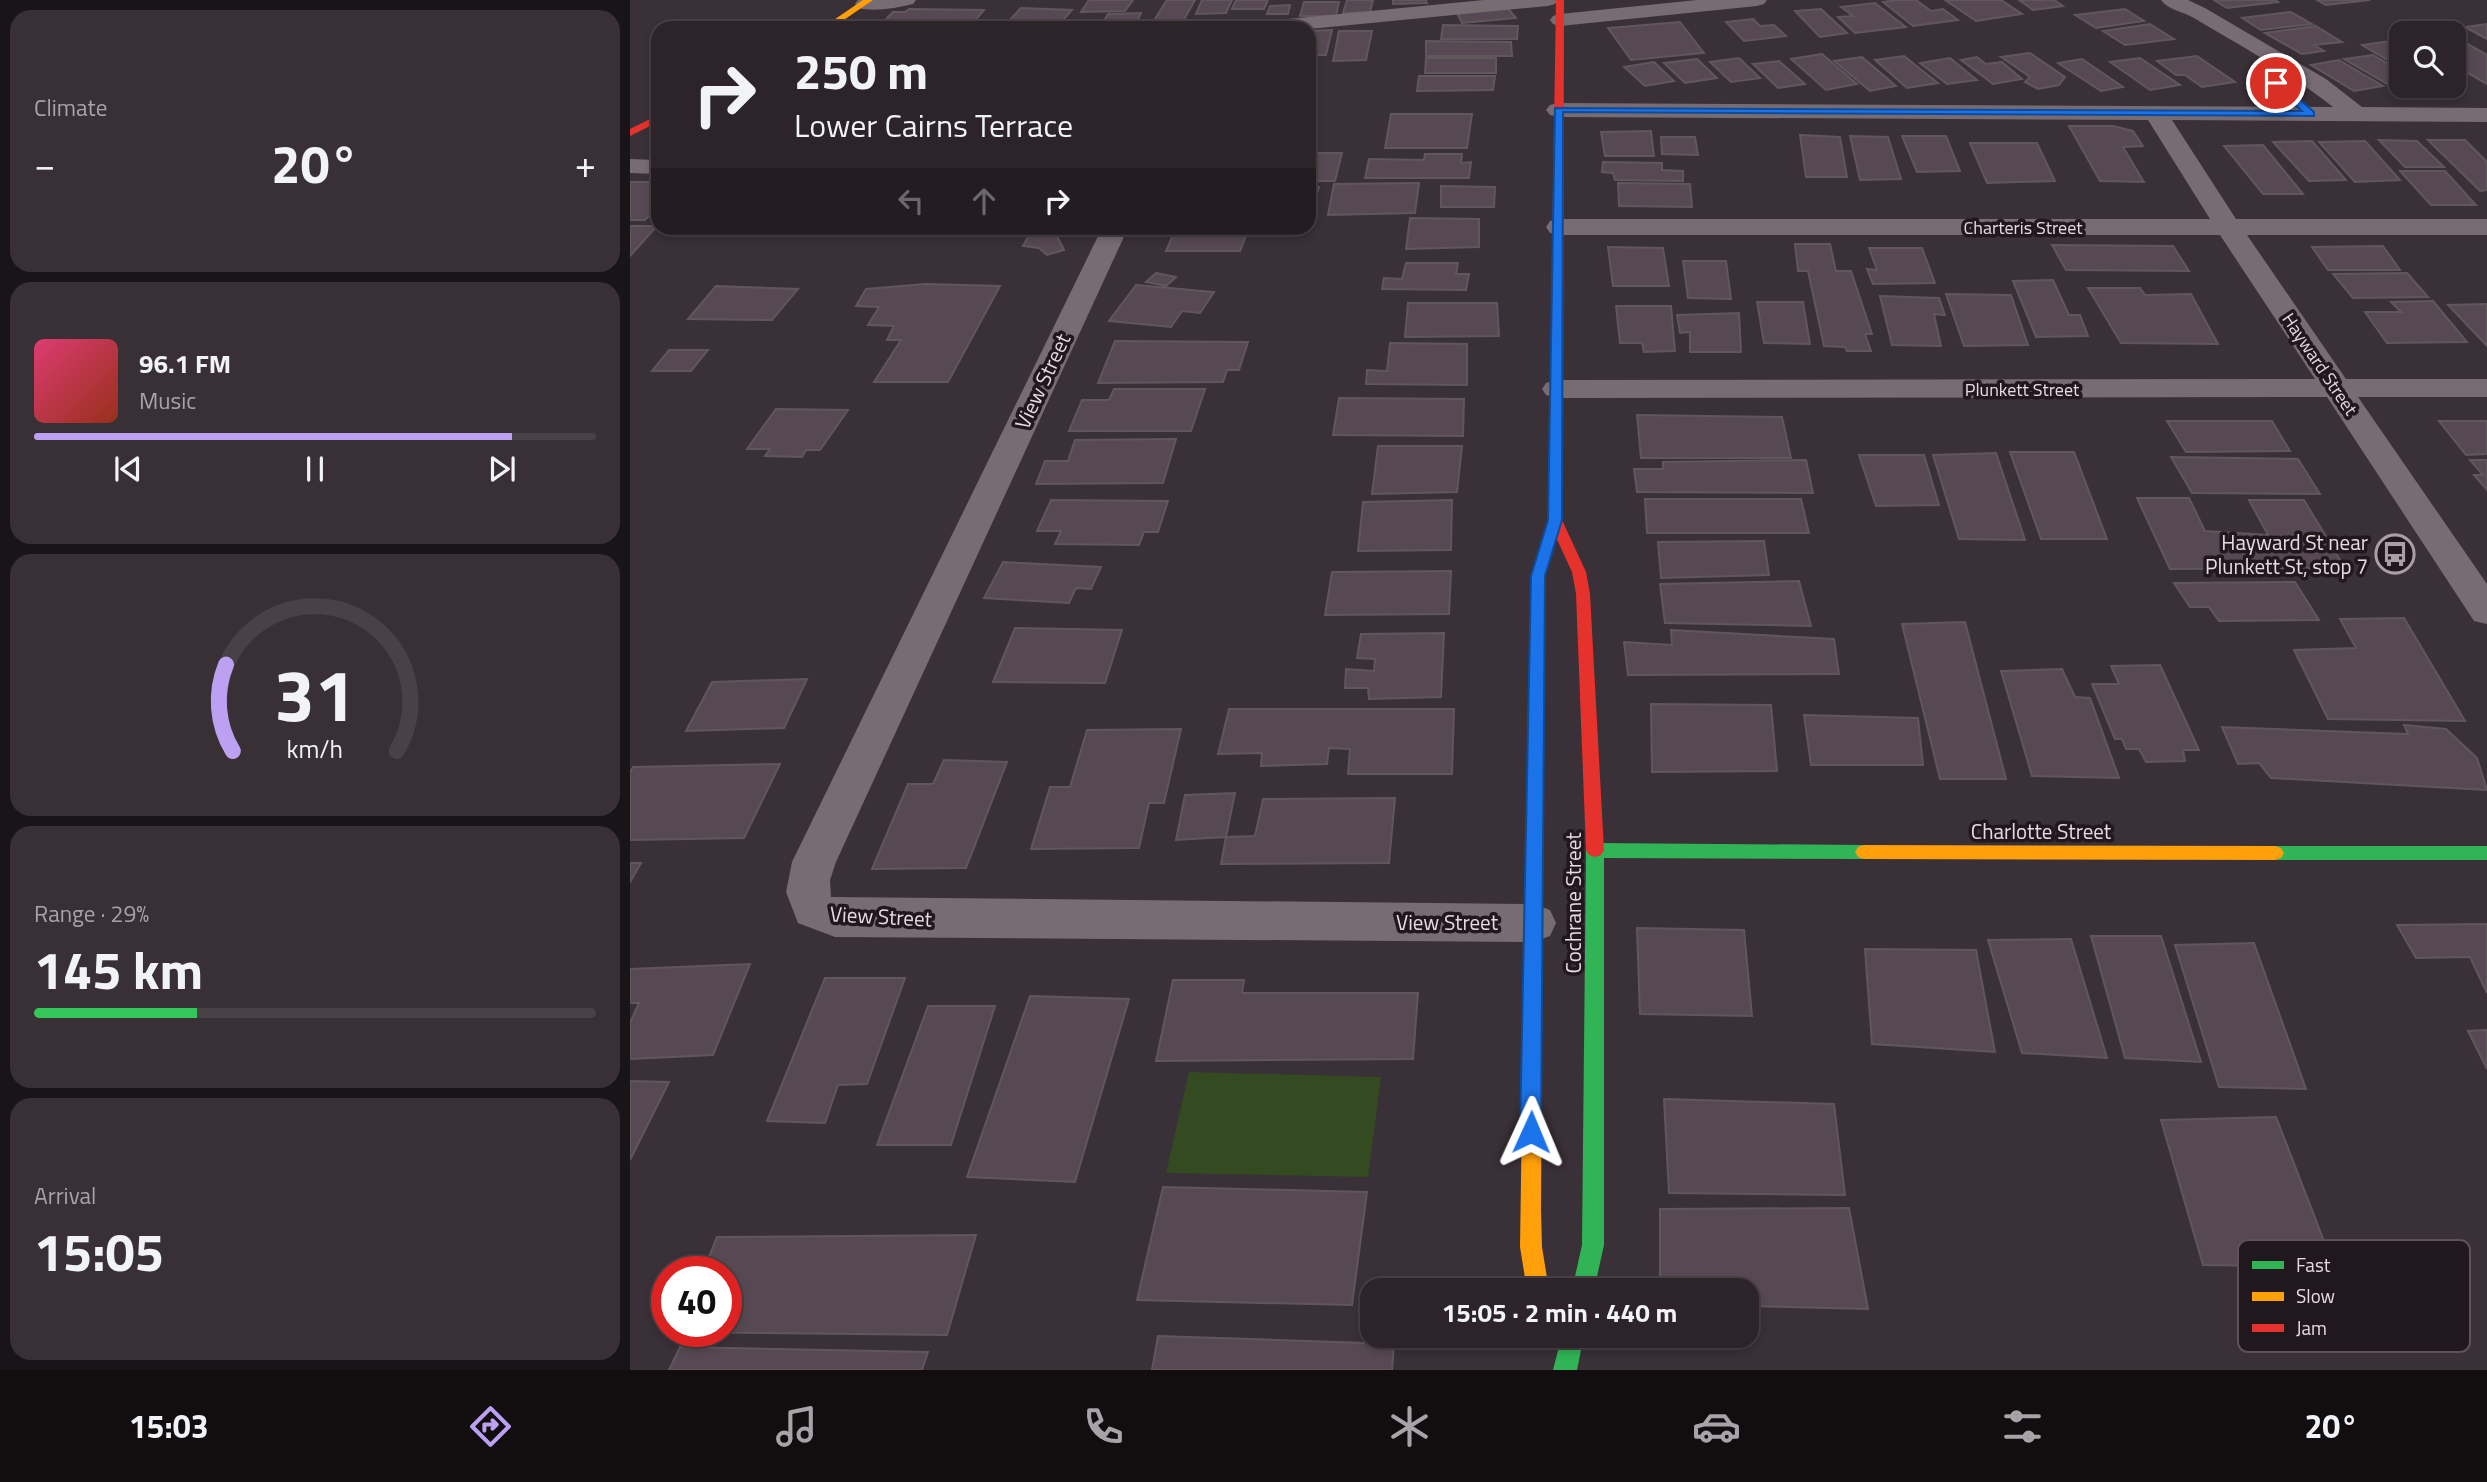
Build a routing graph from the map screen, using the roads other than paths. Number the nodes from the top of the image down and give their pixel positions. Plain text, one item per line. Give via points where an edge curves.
1 (906, 0) edge
2 (1548, 0) edge
3 (1757, 0) edge
4 (2157, 0) edge
5 (2171, 0) edge
6 (867, 2) edge
7 (1560, 10) edge
8 (837, 21) edge
9 (1316, 22) edge
10 (1558, 110) junction
11 (2156, 114) junction
12 (2311, 114) junction
13 (2356, 114) junction
14 (2487, 115) edge
15 (651, 122) edge
16 (630, 133) edge
17 (630, 166) edge
18 (651, 167) edge
19 (1559, 227) junction
20 (2228, 227) junction
21 (2487, 228) edge
22 (1112, 235) edge
23 (2336, 388) junction
24 (2487, 388) edge
25 (1557, 389) junction
26 (1555, 520) junction
27 (2487, 612) edge
28 (1595, 851) junction
29 (2487, 853) edge
30 (1534, 923) junction
31 (1536, 1278) edge
32 (1586, 1278) edge
33 (1570, 1348) edge
34 (1565, 1370) edge

1 - 6 street
2 - 9 street
3 - 7 street
4 - 12 street via 2174,17 2288,91
5 - 13 street via 2199,12 2326,89
6 - 8 street
7 - 10 street, Cochrane Street
10 - 11 street
10 - 19 street, Cochrane Street
11 - 12 street
11 - 20 street, Hayward Street
12 - 13 street
13 - 14 street
15 - 16 street
17 - 18 street
19 - 20 street, Charteris Street
19 - 25 street, Cochrane Street
20 - 21 street, Charteris Street
20 - 23 street, Hayward Street
22 - 30 street, View Street via 814,862 808,876 814,910 848,918
23 - 24 street, Plunkett Street
23 - 25 street, Plunkett Street
23 - 27 street, Hayward Street
25 - 26 street, Cochrane Street
26 - 28 street, Cochrane Street via 1579,572 1583,594
26 - 30 street, Cochrane Street via 1538,576
28 - 29 street, Charlotte Street
28 - 32 street, Cochrane Street via 1593,1245
30 - 31 street, Cochrane Street via 1530,1210
33 - 34 street

